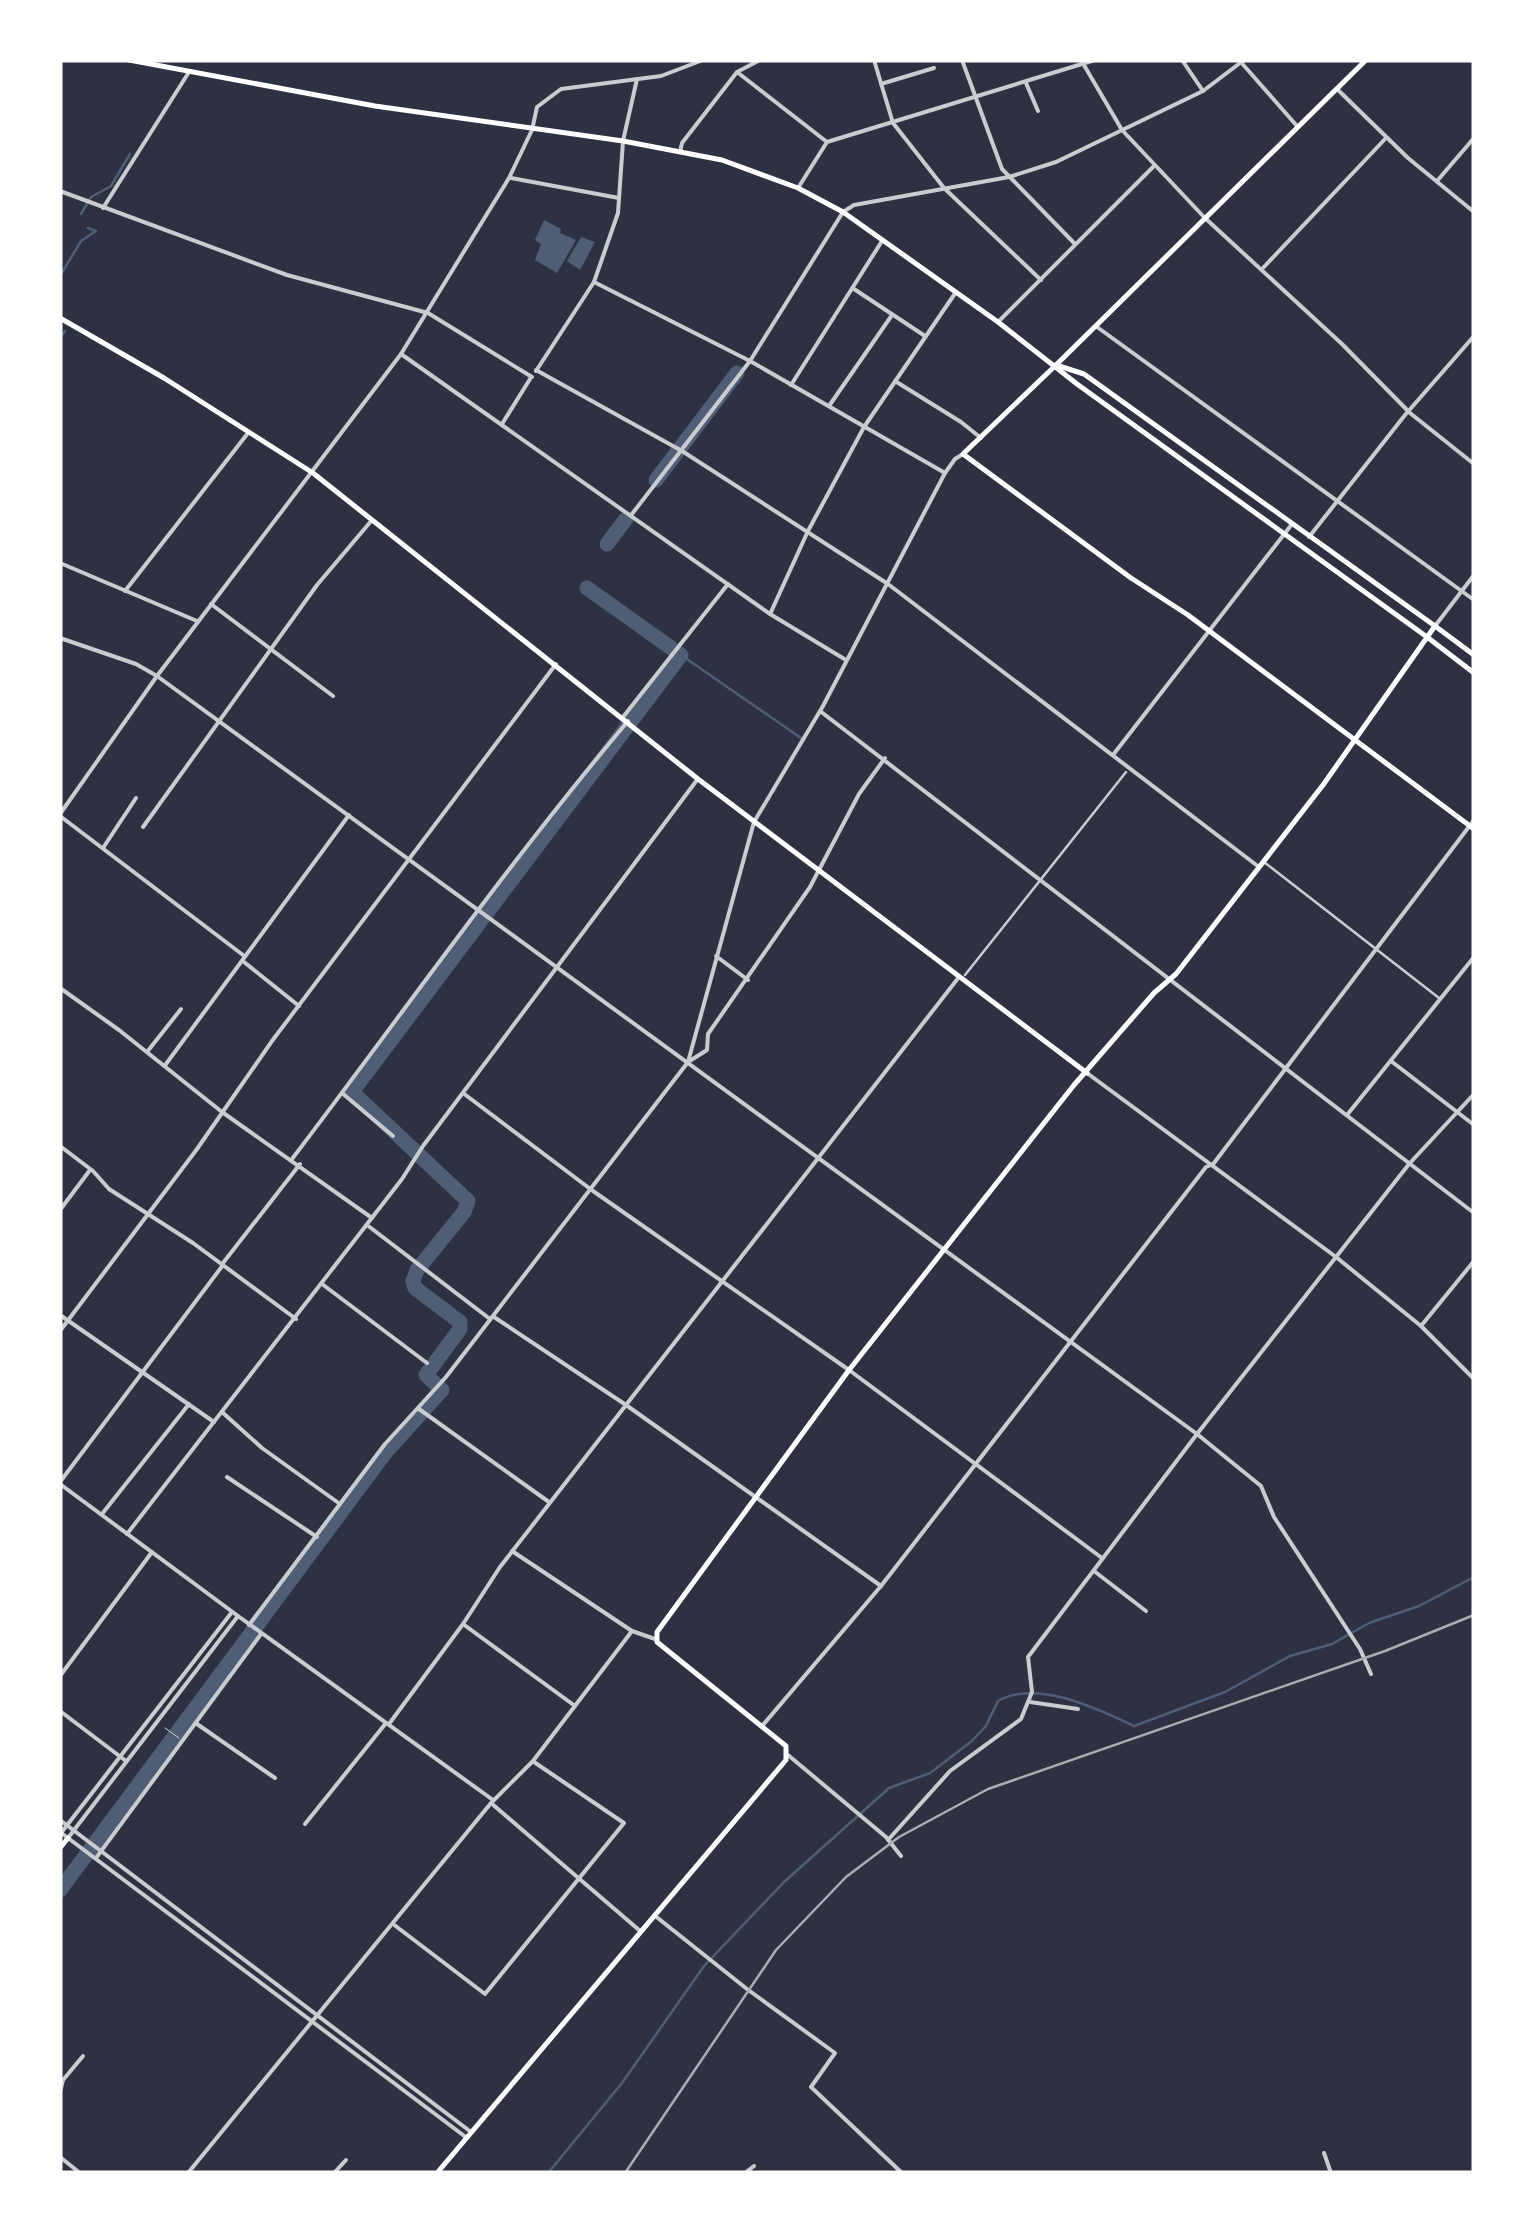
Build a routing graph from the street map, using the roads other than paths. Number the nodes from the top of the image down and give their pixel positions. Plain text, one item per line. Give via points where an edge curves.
1 (129, 60) edge
2 (703, 60) edge
3 (760, 60) edge
4 (874, 60) edge
5 (962, 60) edge
6 (1096, 60) edge
7 (1182, 60) edge
8 (1366, 60) edge
9 (1241, 61) edge
10 (1082, 62) edge
11 (934, 68) dead end
12 (190, 70) junction
13 (737, 72) junction
14 (637, 79) junction
15 (1025, 82) junction
16 (881, 84) junction
17 (1336, 89) junction
18 (1202, 91) junction
19 (976, 98) junction
20 (1038, 111) dead end
21 (893, 123) junction
22 (1298, 126) junction
23 (532, 130) junction
24 (1122, 130) junction
25 (1386, 138) junction
26 (1474, 138) edge
27 (624, 141) junction
28 (827, 142) junction
29 (680, 152) junction
30 (1154, 166) junction
31 (1009, 177) junction
32 (509, 178) junction
33 (1437, 182) junction
34 (798, 188) junction
35 (944, 188) junction
36 (60, 191) edge
37 (619, 198) junction
38 (103, 208) junction
39 (843, 212) junction
40 (1474, 212) edge
41 (1204, 218) junction
42 (883, 240) junction
43 (1075, 244) junction
44 (1262, 270) junction
45 (1041, 280) junction
46 (594, 282) junction
47 (852, 288) junction
48 (956, 292) junction
49 (428, 313) junction
50 (892, 315) junction
51 (60, 318) edge
52 (998, 322) junction
53 (1096, 326) junction
54 (925, 336) junction
55 (1474, 336) edge
56 (401, 354) junction
57 (750, 362) junction
58 (1056, 365) junction
59 (536, 370) junction
60 (532, 376) junction
61 (895, 381) junction
62 (791, 385) junction
63 (828, 407) junction
64 (1410, 412) junction
65 (502, 424) junction
66 (864, 426) junction
67 (249, 432) junction
68 (981, 438) junction
69 (680, 450) junction
70 (963, 454) junction
71 (1474, 464) edge
72 (313, 473) junction
73 (945, 473) junction
74 (1338, 498) junction
75 (632, 514) junction
76 (372, 520) junction
77 (1292, 524) junction
78 (808, 531) junction
79 (1284, 535) junction
80 (1309, 537) junction
81 (60, 563) edge
82 (1474, 575) edge
83 (728, 584) junction
84 (888, 584) junction
85 (1462, 590) junction
86 (125, 591) junction
87 (1474, 600) edge
88 (210, 604) junction
89 (770, 614) junction
90 (197, 621) junction
91 (1435, 626) junction
92 (1210, 633) junction
93 (1426, 637) junction
94 (60, 638) edge
95 (270, 649) junction
96 (1474, 654) edge
97 (847, 661) junction
98 (556, 664) junction
99 (1474, 672) edge
100 (156, 676) junction
101 (332, 696) dead end
102 (820, 710) junction
103 (625, 719) junction
104 (217, 721) junction
105 (1354, 740) junction
106 (1113, 755) junction
107 (885, 758) junction
108 (1126, 772) dead end
109 (698, 779) junction
110 (136, 798) dead end
111 (60, 815) edge
112 (349, 815) junction
113 (754, 822) junction
114 (1473, 825) edge
115 (143, 827) dead end
116 (103, 849) junction
117 (410, 861) junction
118 (1261, 864) junction
119 (818, 872) junction
120 (1041, 880) junction
121 (480, 911) junction
122 (1376, 950) junction
123 (716, 956) junction
124 (243, 958) junction
125 (1474, 958) edge
126 (559, 967) junction
127 (962, 976) junction
128 (1170, 979) junction
129 (748, 980) junction
130 (60, 988) edge
131 (1440, 999) junction
132 (299, 1006) junction
133 (181, 1010) dead end
134 (147, 1052) junction
135 (1391, 1061) junction
136 (688, 1062) junction
137 (165, 1065) junction
138 (1286, 1070) junction
139 (1086, 1073) junction
140 (463, 1092) junction
141 (342, 1093) junction
142 (1474, 1094) edge
143 (222, 1112) junction
144 (1456, 1114) junction
145 (1347, 1116) junction
146 (1474, 1125) edge
147 (392, 1136) dead end
148 (60, 1146) edge
149 (818, 1156) junction
150 (292, 1159) junction
151 (300, 1164) junction
152 (1213, 1164) junction
153 (1409, 1164) junction
154 (91, 1169) junction
155 (591, 1190) junction
156 (60, 1210) edge
157 (1474, 1212) edge
158 (148, 1214) junction
159 (372, 1218) junction
160 (366, 1225) junction
161 (945, 1248) junction
162 (1336, 1257) junction
163 (1474, 1261) edge
164 (223, 1265) junction
165 (720, 1280) junction
166 (322, 1284) junction
167 (60, 1315) edge
168 (296, 1318) junction
169 (493, 1318) junction
170 (68, 1320) junction
171 (1421, 1326) junction
172 (60, 1331) edge
173 (1070, 1340) junction
174 (427, 1362) dead end
175 (849, 1370) junction
176 (144, 1371) junction
177 (1474, 1379) edge
178 (189, 1404) junction
179 (626, 1406) junction
180 (417, 1408) junction
181 (222, 1412) junction
182 (214, 1422) junction
183 (1197, 1434) junction
184 (975, 1464) junction
185 (228, 1477) dead end
186 (60, 1483) edge
187 (755, 1497) junction
188 (550, 1502) junction
189 (340, 1504) junction
190 (101, 1515) junction
191 (127, 1534) junction
192 (317, 1536) junction
193 (512, 1551) junction
194 (152, 1552) junction
195 (1102, 1558) junction
196 (1093, 1571) junction
197 (880, 1586) junction
198 (1146, 1611) dead end
199 (232, 1612) junction
200 (238, 1616) junction
201 (463, 1624) junction
202 (250, 1625) junction
203 (632, 1630) junction
204 (261, 1634) junction
205 (655, 1640) junction
206 (1371, 1674) dead end
207 (60, 1676) edge
208 (1030, 1702) junction
209 (575, 1706) junction
210 (1078, 1708) dead end
211 (60, 1711) edge
212 (388, 1723) junction
213 (198, 1724) junction
214 (763, 1725) junction
215 (165, 1728) dead end
216 (183, 1741) junction
217 (120, 1756) junction
218 (788, 1756) junction
219 (126, 1761) junction
220 (533, 1762) junction
221 (275, 1778) dead end
222 (492, 1802) junction
223 (60, 1820) edge
224 (305, 1824) dead end
225 (67, 1825) junction
226 (74, 1830) junction
227 (60, 1833) edge
228 (68, 1838) junction
229 (888, 1840) junction
230 (60, 1848) edge
231 (102, 1852) junction
232 (901, 1856) dead end
233 (96, 1858) junction
234 (578, 1880) junction
235 (654, 1915) junction
236 (393, 1924) junction
237 (640, 1932) junction
238 (315, 2019) junction
239 (82, 2056) dead end
240 (60, 2092) edge
241 (469, 2135) junction
242 (1324, 2154) dead end
243 (60, 2158) edge
244 (346, 2160) dead end
245 (754, 2166) dead end
246 (80, 2173) edge
247 (188, 2173) edge
248 (334, 2173) edge
249 (437, 2173) edge
250 (745, 2173) edge
251 (902, 2173) edge
252 (1331, 2173) edge

1 - 12 main road
2 - 14 street
3 - 13 street
4 - 16 street
5 - 19 street
6 - 10 street
7 - 18 street
8 - 17 main road
9 - 18 street
9 - 22 street
10 - 15 street
10 - 24 street
11 - 16 street
12 - 23 main road
12 - 38 street
13 - 28 street
13 - 29 street
14 - 23 street via 550,94 537,107
14 - 27 street
15 - 19 street
15 - 20 street
16 - 21 street
17 - 22 main road
17 - 25 street
18 - 24 street
19 - 21 street
19 - 31 street
21 - 28 street
21 - 35 street
22 - 41 main road
23 - 27 main road
23 - 32 street
24 - 30 street
24 - 31 street
25 - 33 street
25 - 44 street
26 - 33 street
27 - 29 main road
27 - 37 street
28 - 34 street
29 - 34 main road via 757,170
30 - 41 street
30 - 43 street
31 - 35 street
31 - 43 street
32 - 37 street
32 - 49 street
33 - 40 street
34 - 39 main road
35 - 39 street
35 - 45 street
36 - 38 street
37 - 46 street
38 - 49 street via 287,275
39 - 42 main road
39 - 57 street
41 - 44 street
41 - 53 main road
42 - 47 street
42 - 48 main road
43 - 45 street
44 - 64 street
45 - 52 street
46 - 57 street
46 - 59 street
47 - 50 street
47 - 62 street
48 - 52 main road
48 - 54 street
49 - 56 street
49 - 60 street
50 - 54 street
50 - 63 street
51 - 67 main road
52 - 58 main road
53 - 58 main road
53 - 74 street
54 - 61 street
55 - 64 street
56 - 65 street
56 - 72 street
57 - 62 street
57 - 69 street
58 - 68 main road
58 - 77 main road via 1084,374
58 - 79 main road
59 - 60 street
59 - 69 street
60 - 65 street
61 - 66 street
61 - 68 street
62 - 63 street
63 - 66 street
64 - 71 street
64 - 74 street
65 - 75 street
66 - 73 street
66 - 78 street
67 - 72 main road
67 - 86 street
68 - 70 main road
69 - 75 street
69 - 78 street
70 - 73 street
70 - 92 main road
72 - 76 main road
72 - 88 street
73 - 84 street
74 - 80 street
74 - 85 street
75 - 83 street
76 - 95 street
76 - 98 main road
77 - 79 street
77 - 80 main road
78 - 84 street
78 - 89 street
79 - 92 street
79 - 93 main road
80 - 91 main road
81 - 86 street
82 - 85 street
83 - 89 street
83 - 103 street
84 - 97 street
84 - 106 street
85 - 87 street
85 - 91 street
86 - 90 street
88 - 90 street
88 - 95 street
89 - 97 street
90 - 100 street
91 - 93 main road
91 - 96 main road
92 - 105 main road
92 - 106 street
93 - 99 main road
93 - 105 main road
94 - 100 street
95 - 101 street
95 - 104 street
97 - 102 street
98 - 103 main road
98 - 117 street
100 - 104 street
100 - 111 street
102 - 107 street
102 - 113 street
103 - 109 main road
103 - 121 street
104 - 112 street
104 - 115 street
105 - 114 main road
105 - 118 main road
106 - 118 street
107 - 119 street
107 - 120 street
108 - 120 street
109 - 113 main road
109 - 126 street
110 - 116 street
111 - 116 street
112 - 117 street
112 - 124 street
113 - 119 main road
113 - 123 street
114 - 122 street
116 - 124 street
117 - 121 street
117 - 132 street
118 - 122 street
118 - 128 main road
119 - 127 main road
119 - 129 street
120 - 127 street
120 - 128 street
121 - 126 street
121 - 141 street
122 - 131 street
122 - 138 street
123 - 129 street
123 - 136 street
124 - 132 street
124 - 137 street
125 - 131 street
126 - 136 street
126 - 140 street
127 - 139 main road
127 - 149 street
128 - 138 street
128 - 139 main road
129 - 136 street via 708,1034 707,1050
130 - 134 street
131 - 135 street
132 - 143 street
133 - 134 street
134 - 137 street
135 - 144 street
135 - 145 street
136 - 149 street
136 - 155 street
137 - 143 street
138 - 145 street
138 - 152 street
139 - 152 street
139 - 161 main road
140 - 155 street
140 - 159 street
141 - 147 street
141 - 150 street
142 - 144 street
143 - 150 street
143 - 158 street
144 - 146 street
144 - 153 street
145 - 153 street
148 - 154 street
149 - 161 street
149 - 165 street
150 - 151 street
151 - 159 street
151 - 164 street
152 - 162 street
152 - 173 street
153 - 157 street
153 - 162 street
154 - 156 street
154 - 158 street
155 - 165 street
155 - 169 street
158 - 164 street
158 - 170 street
159 - 160 street
160 - 166 street
160 - 169 street
161 - 173 street
161 - 175 main road
162 - 171 street
162 - 183 street
163 - 171 street
164 - 168 street
164 - 176 street
165 - 175 street
165 - 179 street
166 - 168 street
166 - 174 street
167 - 170 street
168 - 181 street
169 - 179 street
169 - 180 street
170 - 172 street
170 - 176 street
171 - 177 street
173 - 183 street
173 - 184 street
175 - 184 street
175 - 187 main road
176 - 178 street
176 - 186 street
178 - 182 street
178 - 190 street
179 - 187 street
179 - 188 street
180 - 188 street
180 - 189 street
181 - 182 street
181 - 189 street
182 - 191 street
183 - 195 street
183 - 206 street via 1261,1486
184 - 195 street
184 - 197 street
185 - 192 street
186 - 190 street
187 - 197 street
187 - 205 main road
188 - 193 street
189 - 192 street
190 - 191 street
191 - 194 street
192 - 202 street
193 - 201 street
193 - 203 street
194 - 199 street
194 - 207 street
195 - 196 street
196 - 198 street
196 - 208 street via 1028,1657
197 - 214 street
199 - 200 street
199 - 217 street
200 - 202 street
200 - 219 street
201 - 209 street
201 - 212 street
202 - 204 street
203 - 205 street
203 - 209 street
204 - 212 street
204 - 213 street
205 - 214 main road
208 - 210 street
208 - 229 street via 1021,1719 950,1771
209 - 220 street
211 - 217 street
212 - 222 street
212 - 224 street
213 - 216 street
213 - 221 street
214 - 218 main road
215 - 216 lane
216 - 231 street
217 - 219 street
217 - 225 street
218 - 229 street
218 - 235 main road
219 - 226 street
220 - 222 street
220 - 234 street via 624,1823
222 - 234 street
222 - 236 street
223 - 225 street
225 - 226 street
225 - 227 street
226 - 228 street
226 - 231 street
227 - 228 street
228 - 230 main road
228 - 233 street
229 - 232 street
231 - 233 street
231 - 238 street
233 - 238 street
234 - 236 street via 485,1994
234 - 237 street
235 - 237 main road
235 - 251 street via 834,2053 811,2087
236 - 238 street
237 - 241 main road
238 - 241 street
238 - 247 street
239 - 240 street
241 - 249 main road
242 - 252 street
243 - 246 street
244 - 248 street
245 - 250 street

